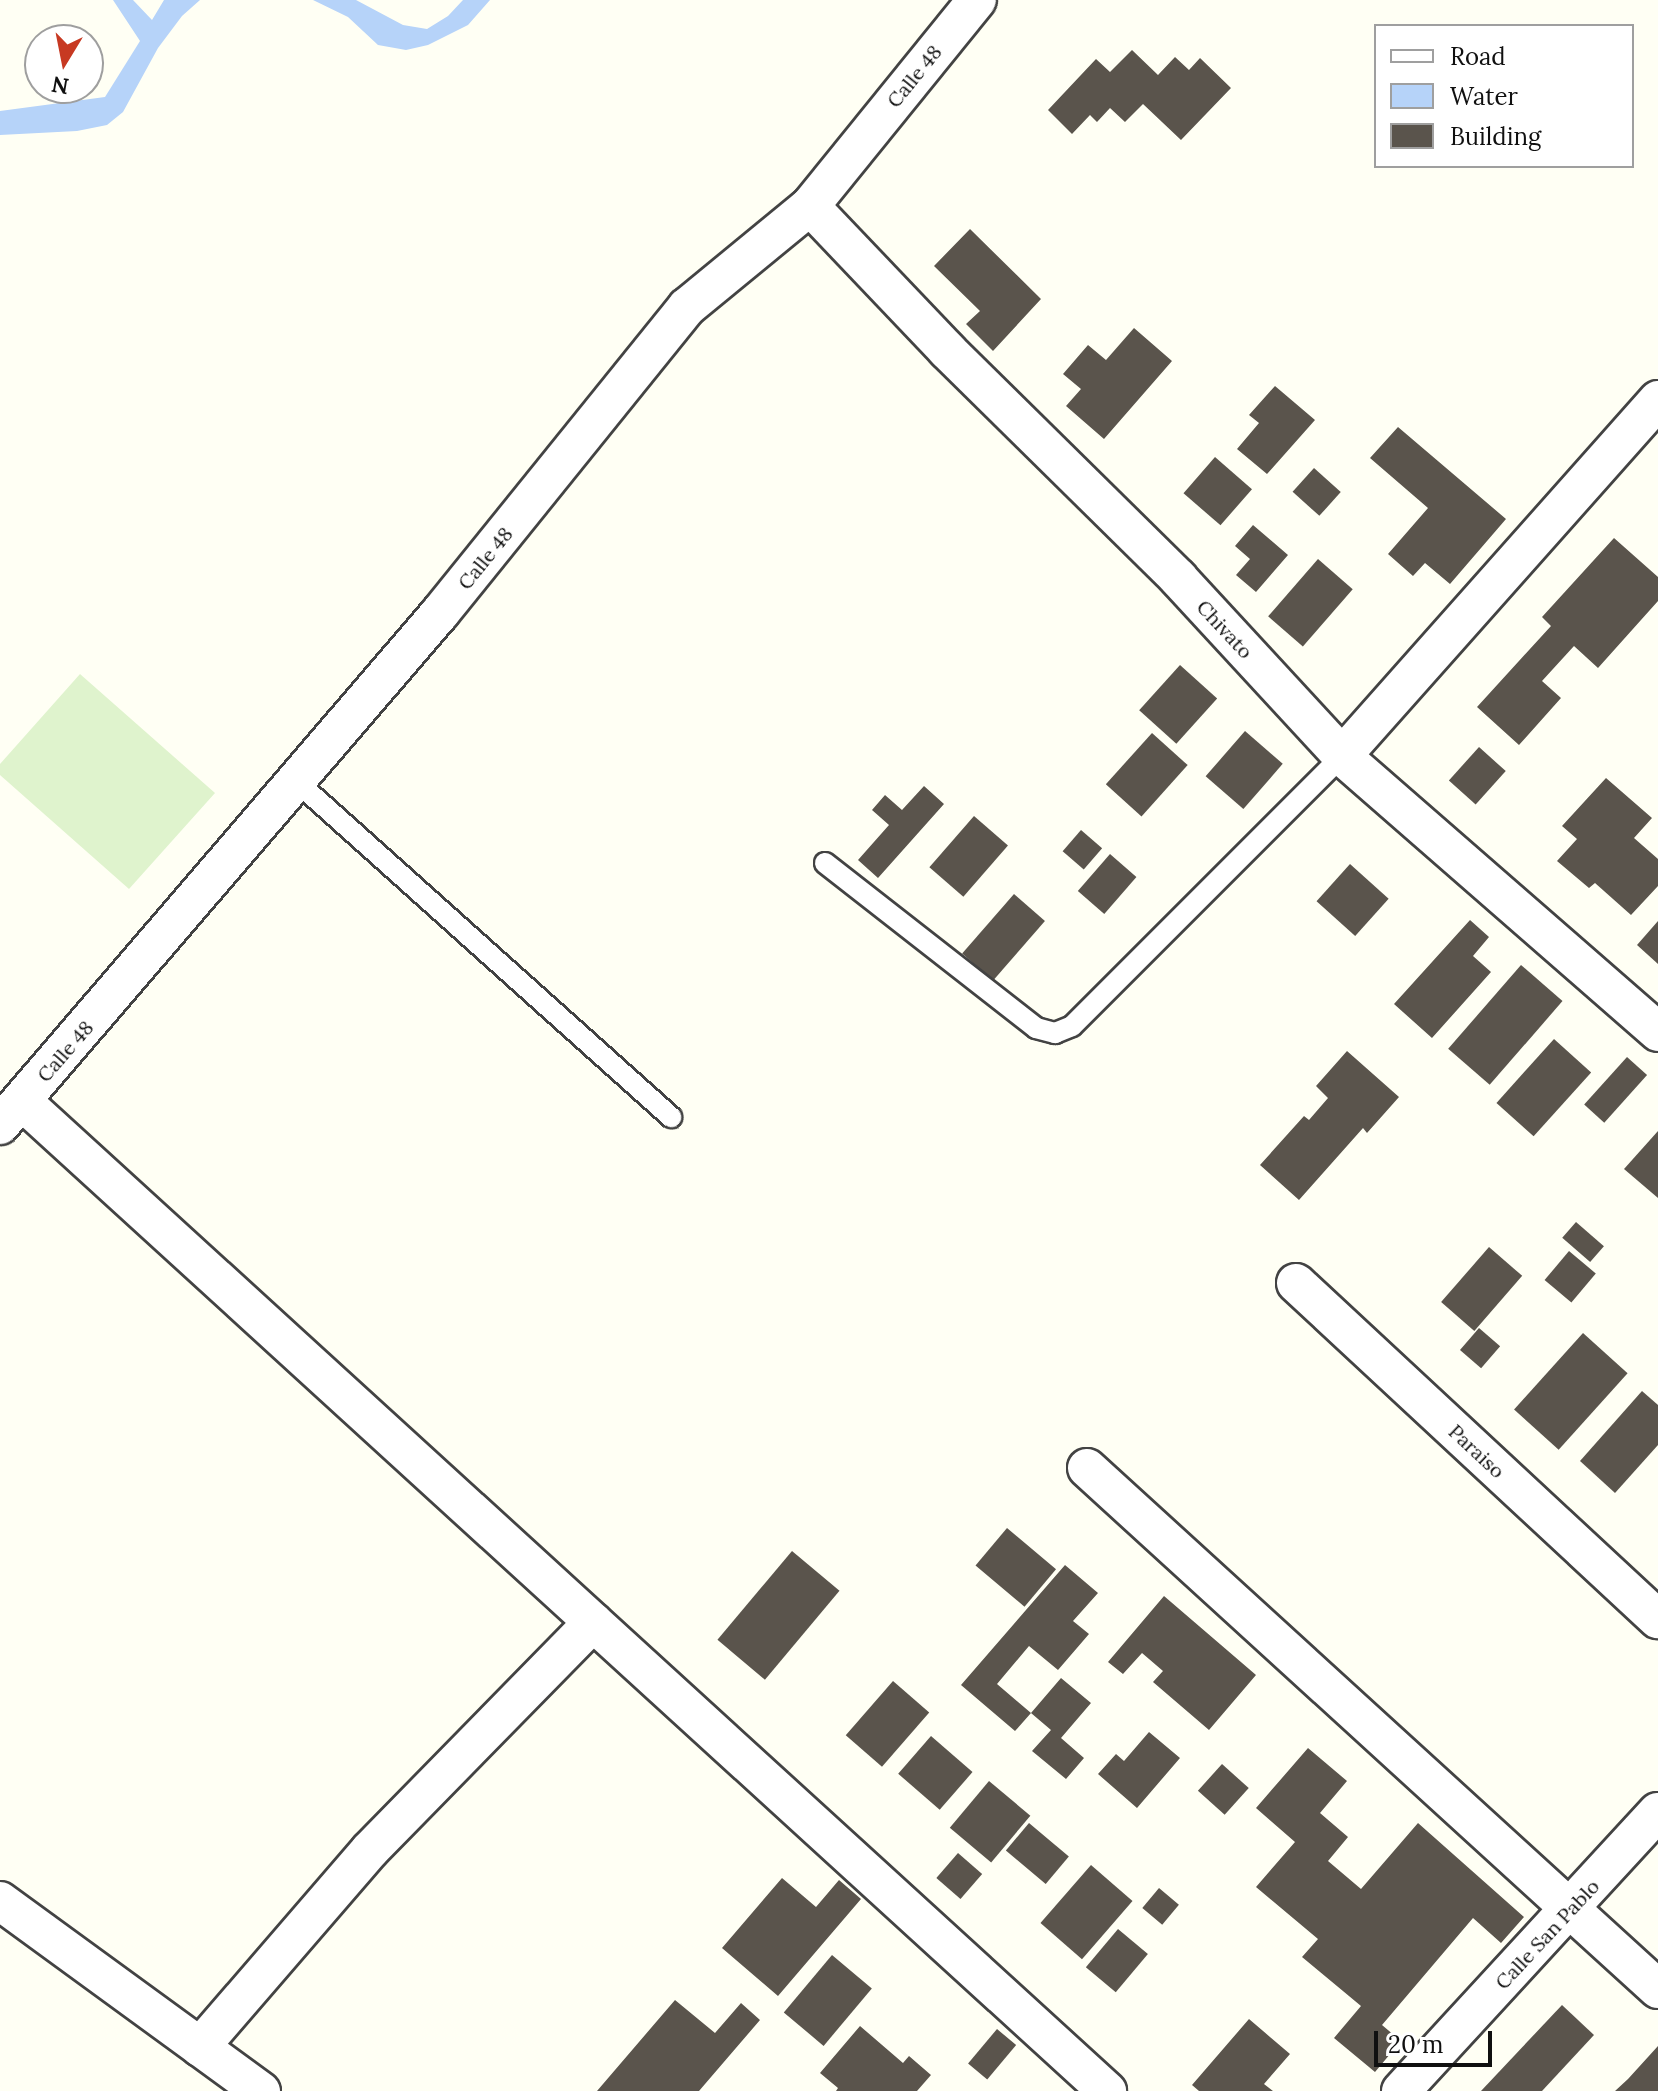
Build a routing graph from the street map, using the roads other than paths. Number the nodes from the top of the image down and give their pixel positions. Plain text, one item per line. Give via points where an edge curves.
1 (977, 0) edge
2 (810, 206) junction
3 (1652, 417) edge
4 (1342, 756) junction
5 (296, 781) junction
6 (825, 863) dead end
7 (1658, 1032) edge
8 (11, 1113) edge
9 (671, 1117) dead end
10 (1296, 1283) dead end
11 (1087, 1468) dead end
12 (1658, 1619) edge
13 (593, 1622) junction
14 (1658, 1812) edge
15 (0, 1901) edge
16 (1570, 1910) junction
17 (1658, 1989) edge
18 (200, 2047) junction
19 (261, 2091) edge
20 (1107, 2091) edge
21 (1401, 2091) edge

1 - 2 street, Calle 48
2 - 4 street, Chivato via 1178,578
2 - 5 street, Calle 48 via 687,307 440,613
3 - 4 street
4 - 6 lane via 1072,1026 1055,1033 1036,1028
4 - 7 street, Chivato
5 - 8 street, Calle 48
5 - 9 lane
8 - 13 street
10 - 12 street, Paraiso
11 - 16 street
13 - 18 street via 370,1850
13 - 20 street
14 - 16 street, Calle San Pablo
15 - 18 street
16 - 17 street
16 - 21 street, Calle San Pablo
18 - 19 street

